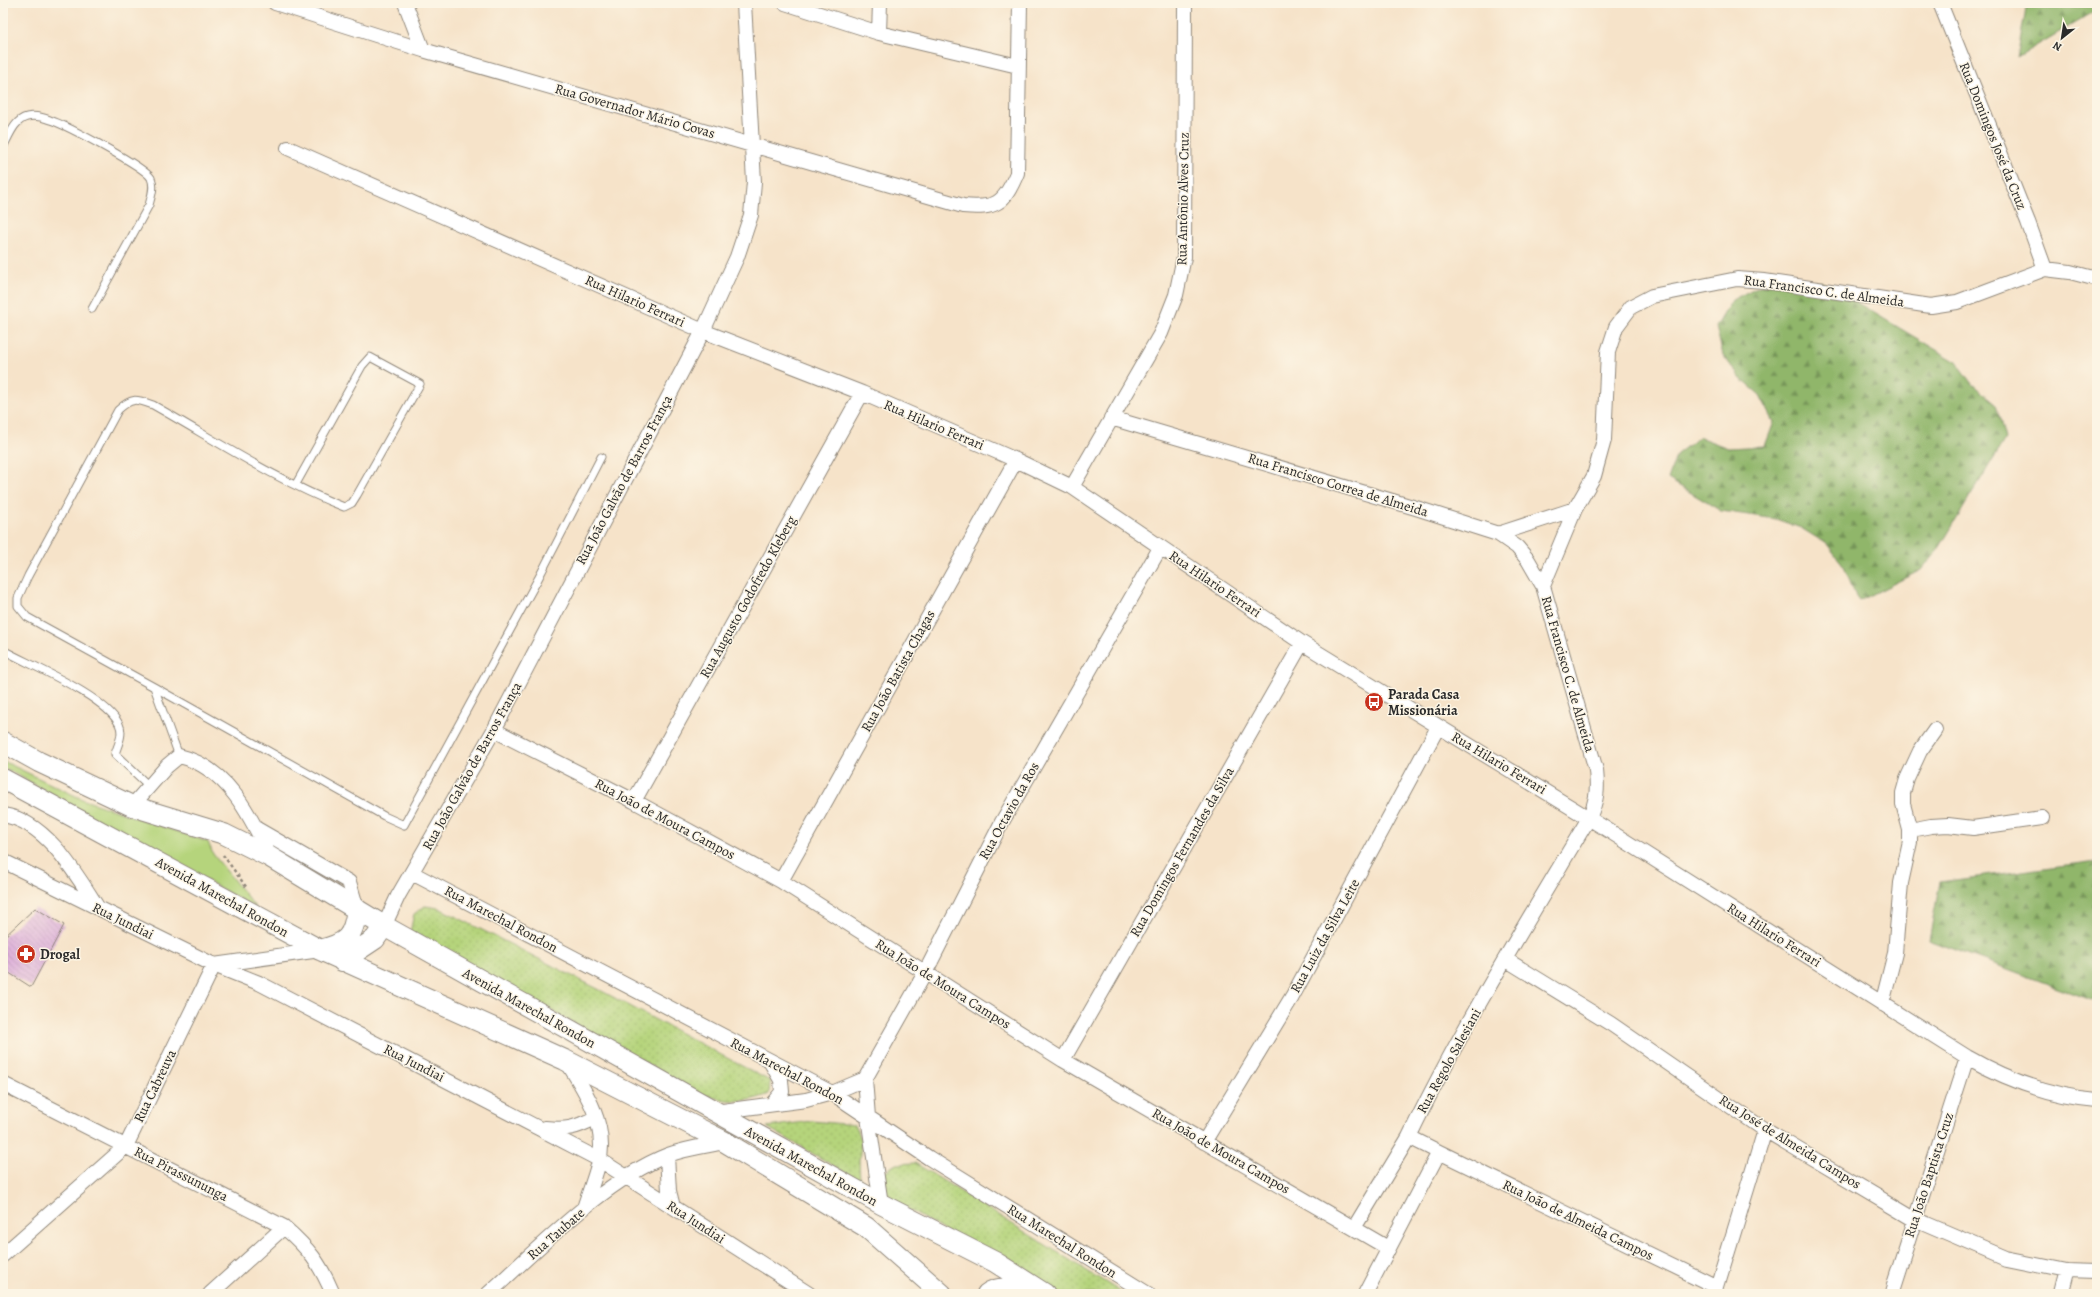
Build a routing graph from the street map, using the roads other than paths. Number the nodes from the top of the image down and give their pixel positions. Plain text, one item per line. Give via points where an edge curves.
1 (275, 3) edge
2 (404, 3) edge
3 (744, 3) edge
4 (785, 3) edge
5 (880, 3) edge
6 (1020, 3) edge
7 (1185, 3) edge
8 (1940, 3) edge
9 (879, 33) junction
10 (423, 50) junction
11 (1018, 66) junction
12 (752, 145) junction
13 (3, 147) edge
14 (288, 148) dead end
15 (2045, 269) junction
16 (2097, 280) edge
17 (92, 309) dead end
18 (703, 331) junction
19 (862, 393) junction
20 (1111, 418) junction
21 (602, 457) dead end
22 (1016, 460) junction
23 (296, 484) junction
24 (1072, 487) junction
25 (1575, 509) junction
26 (1498, 534) junction
27 (1160, 548) junction
28 (1543, 586) junction
29 (1302, 643) junction
30 (3, 650) edge
31 (154, 687) junction
32 (1438, 727) junction
33 (494, 730) junction
34 (1935, 730) dead end
35 (3, 742) edge
36 (179, 756) junction
37 (3, 778) edge
38 (149, 786) junction
39 (634, 802) junction
40 (132, 806) junction
41 (3, 815) edge
42 (1589, 818) junction
43 (2042, 818) dead end
44 (257, 829) junction
45 (1910, 830) junction
46 (270, 857) junction
47 (3, 861) edge
48 (412, 873) junction
49 (781, 881) junction
50 (98, 908) junction
51 (357, 909) junction
52 (384, 926) junction
53 (320, 950) junction
54 (1506, 959) junction
55 (342, 961) junction
56 (214, 965) junction
57 (925, 973) junction
58 (1882, 1004) junction
59 (1967, 1057) junction
60 (565, 1060) junction
61 (769, 1060) junction
62 (1063, 1060) junction
63 (865, 1079) junction
64 (3, 1084) edge
65 (832, 1093) junction
66 (2097, 1100) edge
67 (772, 1104) junction
68 (713, 1112) junction
69 (868, 1117) junction
70 (595, 1118) junction
71 (536, 1126) junction
72 (1765, 1130) junction
73 (1408, 1137) junction
74 (725, 1142) junction
75 (1204, 1142) junction
76 (126, 1146) junction
77 (1439, 1152) junction
78 (667, 1156) junction
79 (600, 1160) junction
80 (627, 1177) junction
81 (881, 1204) junction
82 (674, 1207) junction
83 (584, 1208) junction
84 (1915, 1219) junction
85 (284, 1227) junction
86 (1354, 1228) junction
87 (1388, 1248) junction
88 (3, 1255) edge
89 (2066, 1270) junction
90 (2097, 1271) edge
91 (1716, 1291) edge
92 (210, 1294) edge
93 (333, 1294) edge
94 (488, 1294) edge
95 (809, 1294) edge
96 (942, 1294) edge
97 (987, 1294) edge
98 (1035, 1294) edge
99 (1045, 1294) edge
100 (1148, 1294) edge
101 (1365, 1294) edge
102 (1891, 1294) edge
103 (2060, 1294) edge

1 - 10 street, Rua Governador Mário Covas
2 - 10 street
3 - 12 street, Rua João Galvão de Barros França
4 - 9 street
5 - 9 street
6 - 11 street
7 - 20 street, Rua Antônio Alves Cruz via 1184,257 1176,295 1161,333
8 - 15 street, Rua Domingos José da Cruz
9 - 11 street
10 - 12 street, Rua Governador Mário Covas
11 - 12 street, Rua Governador Mário Covas via 1016,173 1010,191 996,204 982,208 963,206
12 - 18 street, Rua João Galvão de Barros França via 754,182 750,215 737,257
13 - 17 lane via 15,124 24,117 35,116 52,120 109,150 142,169 151,178 153,189 149,205
14 - 18 street, Rua Hilario Ferrari
15 - 16 street, Rua Francisco C. de Almeida via 2070,272
15 - 25 street, Rua Francisco C. de Almeida via 1957,302 1931,306 1736,279 1652,296 1631,307 1616,327 1608,352 1604,440 1594,476
18 - 19 street, Rua Hilario Ferrari
18 - 33 street, Rua João Galvão de Barros França
19 - 22 street, Rua Hilario Ferrari
19 - 39 street, Rua Augusto Godofredo Kleberg
20 - 24 street, Rua Antônio Alves Cruz
20 - 26 street, Rua Francisco Correa de Almeida
21 - 31 lane via 404,825
22 - 24 street, Rua Hilario Ferrari
22 - 49 street, Rua João Batista Chagas
23 - 23 lane via 344,507 352,503 420,384 370,356
23 - 31 lane via 153,405 138,400 128,401 118,410 28,576 18,598 18,606 27,617
24 - 27 street, Rua Hilario Ferrari
25 - 26 street
25 - 28 street, Rua Francisco C. de Almeida
26 - 28 street, Rua Francisco Correa de Almeida via 1517,547
27 - 29 street, Rua Hilario Ferrari
27 - 57 street, Rua Octavio da Ros via 1002,822
28 - 42 street, Rua Francisco C. de Almeida via 1596,770 1596,803
29 - 32 street, Rua Hilario Ferrari
29 - 62 street, Rua Domingos Fernandes da Silva
30 - 38 lane via 94,698 112,714 119,725 121,735 115,754
31 - 36 lane
32 - 42 street, Rua Hilario Ferrari
32 - 75 street, Rua Luiz da Silva Leite via 1292,996
33 - 39 street, Rua João de Moura Campos
33 - 48 street, Rua João Galvão de Barros França
34 - 45 street via 1920,751 1903,793 1903,804
35 - 40 main road, Avenida Marechal Rondon
36 - 38 street
36 - 44 street via 204,764 227,784
37 - 53 main road, Avenida Marechal Rondon
38 - 40 street
39 - 49 street, Rua João de Moura Campos
40 - 46 main road, Avenida Marechal Rondon via 224,834
41 - 50 street via 17,818 43,833
42 - 54 street, Rua Regolo Salesiani
42 - 58 street, Rua Hilario Ferrari
43 - 45 street via 1973,828 1948,825
44 - 46 street
44 - 51 street via 349,882
45 - 58 street via 1901,883 1895,953
46 - 51 main road, Avenida Marechal Rondon
47 - 50 street, Rua Jundiai
48 - 52 street, Rua João Galvão de Barros França
48 - 61 street, Rua Marechal Rondon
49 - 57 street, Rua João de Moura Campos
50 - 56 street, Rua Jundiai
51 - 52 main road, Avenida Marechal Rondon
51 - 53 main road via 355,926 348,938 340,945
52 - 55 main road via 375,939
52 - 68 main road, Avenida Marechal Rondon
53 - 55 main road, Avenida Marechal Rondon
53 - 56 street
54 - 72 street, Rua José de Almeida Campos via 1617,1029
54 - 73 street, Rua Regolo Salesiani
55 - 60 main road, Avenida Marechal Rondon
56 - 71 street, Rua Jundiai via 259,983
56 - 76 street, Rua Cabreuva
57 - 62 street, Rua João de Moura Campos
57 - 63 street, Rua Octavio da Ros
58 - 59 street, Rua Hilario Ferrari
59 - 66 street, Rua Hilario Ferrari via 1997,1074 2027,1086 2065,1096
59 - 84 street, Rua João Baptista Cruz
60 - 70 street via 587,1094
60 - 74 main road, Avenida Marechal Rondon
61 - 65 street, Rua Marechal Rondon
61 - 67 street via 781,1080 782,1092
62 - 75 street, Rua João de Moura Campos
63 - 65 street
63 - 69 street
64 - 76 street, Rua Pirassununga
65 - 67 street via 806,1100
65 - 69 street, Rua Marechal Rondon
67 - 68 street
68 - 81 main road, Avenida Marechal Rondon
69 - 81 street
69 - 100 street, Rua Marechal Rondon via 928,1158
70 - 71 street via 575,1128 564,1130
70 - 79 street via 600,1140
71 - 79 street, Rua Jundiai
72 - 84 street, Rua José de Almeida Campos
72 - 91 street
73 - 77 street
73 - 86 street, Rua Regolo Salesiani
74 - 78 street, Rua Taubate via 683,1150
74 - 96 main road, Avenida Marechal Rondon via 866,1227
75 - 86 street, Rua João de Moura Campos
76 - 85 street, Rua Pirassununga
76 - 88 street, Rua Cabreuva
77 - 87 street
77 - 91 street, Rua João de Almeida Campos
78 - 80 street, Rua Taubate
78 - 82 street via 669,1191
79 - 80 street, Rua Jundiai
79 - 83 street
80 - 82 street, Rua Jundiai
80 - 83 street, Rua Taubate
81 - 99 main road, Avenida Marechal Rondon via 994,1262
82 - 95 street, Rua Jundiai
83 - 94 street, Rua Taubate
84 - 89 street, Rua José de Almeida Campos via 2006,1258
84 - 102 street, Rua João Baptista Cruz
85 - 92 street
85 - 93 street, Rua Pirassununga via 310,1252 323,1270
86 - 87 street, Rua João de Moura Campos
87 - 101 street
89 - 90 street, Rua José de Almeida Campos
89 - 103 street
97 - 98 main road via 996,1289 1011,1289

